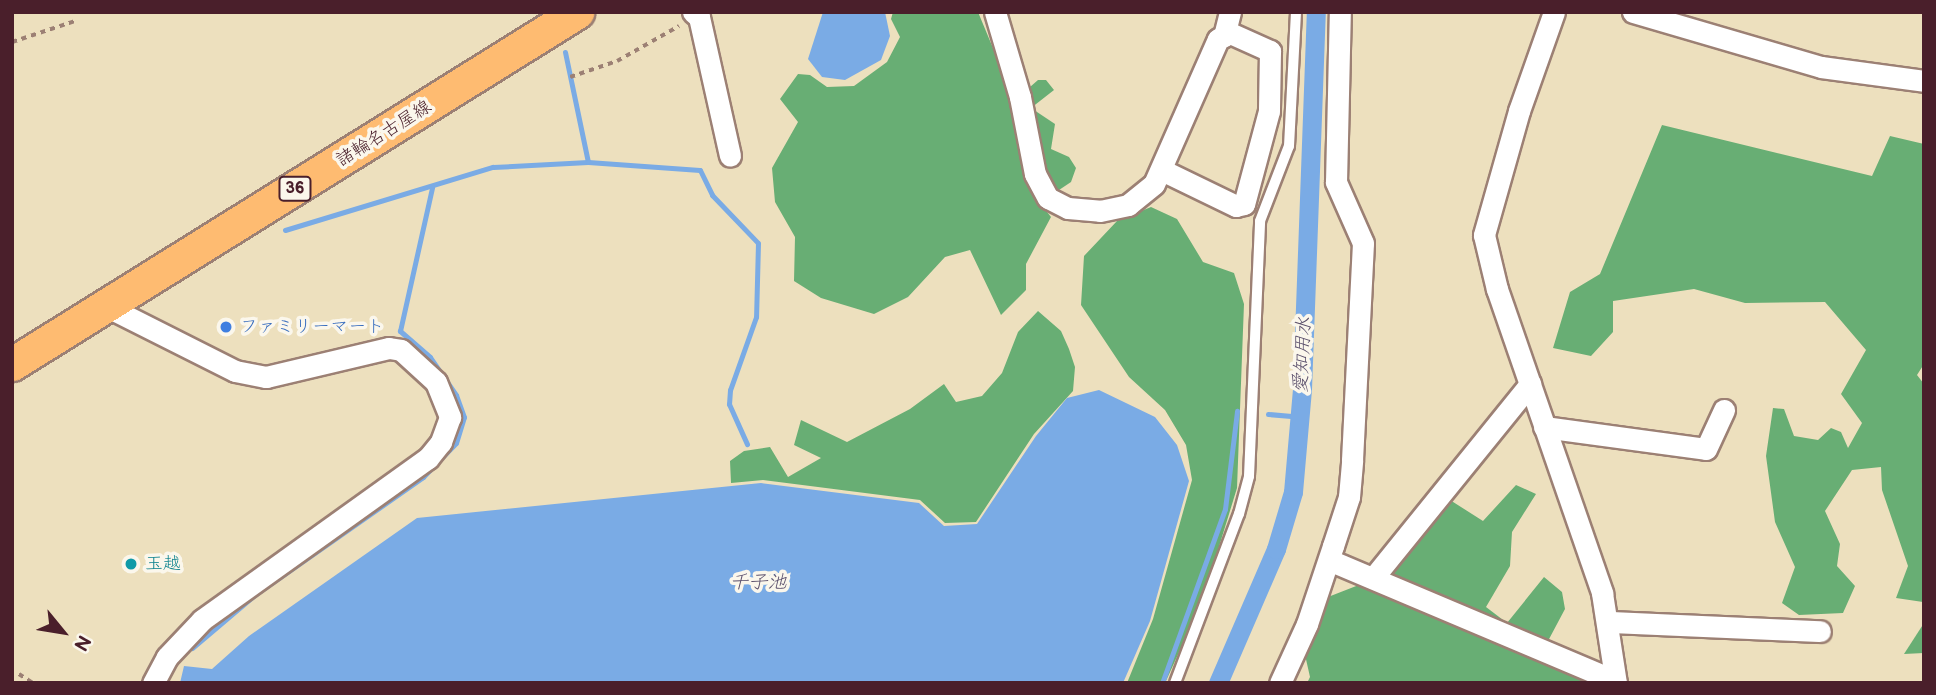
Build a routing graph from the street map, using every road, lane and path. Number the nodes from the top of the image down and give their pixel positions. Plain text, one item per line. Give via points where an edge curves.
1 (693, 12) edge
2 (995, 12) edge
3 (1230, 12) edge
4 (1296, 12) edge
5 (1340, 12) edge
6 (1554, 12) edge
7 (1633, 12) edge
8 (567, 15) edge
9 (75, 21) dead end
10 (1224, 36) junction
11 (12, 42) edge
12 (570, 77) dead end
13 (1924, 81) edge
14 (730, 156) dead end
15 (1162, 170) junction
16 (108, 307) junction
17 (12, 364) edge
18 (1530, 384) junction
19 (1724, 410) dead end
20 (1544, 427) junction
21 (1924, 478) edge
22 (1924, 490) edge
23 (1329, 559) junction
24 (1373, 578) junction
25 (1610, 622) junction
26 (1820, 631) dead end
27 (19, 674) dead end
28 (1616, 682) edge
29 (33, 683) edge
30 (153, 683) edge
31 (1175, 683) edge
32 (1280, 683) edge

1 - 12 path via 653,44
1 - 14 street via 699,17
2 - 15 street via 1020,97 1035,174 1048,198 1068,208 1100,211 1128,205 1154,184
3 - 10 street
4 - 31 lane via 1289,146 1260,221 1249,476 1226,552
5 - 23 street via 1336,182 1363,243 1349,497
6 - 18 street via 1519,111 1484,234 1497,289
7 - 13 street via 1821,67
8 - 16 main road, 諸輪名古屋線 / 36
9 - 11 path
10 - 15 street via 1218,39
10 - 15 street via 1230,33 1269,51 1272,58 1269,111 1244,204 1236,206
16 - 17 main road, 諸輪名古屋線 / 36
16 - 30 street via 235,371 266,377 389,348 401,350 436,382 450,417 441,442 428,458 202,620 167,657
18 - 20 street
18 - 24 street
19 - 20 street via 1706,449
20 - 25 street
21 - 22 path
23 - 24 street
23 - 32 street
24 - 28 street
25 - 26 street
25 - 28 street
27 - 29 path

